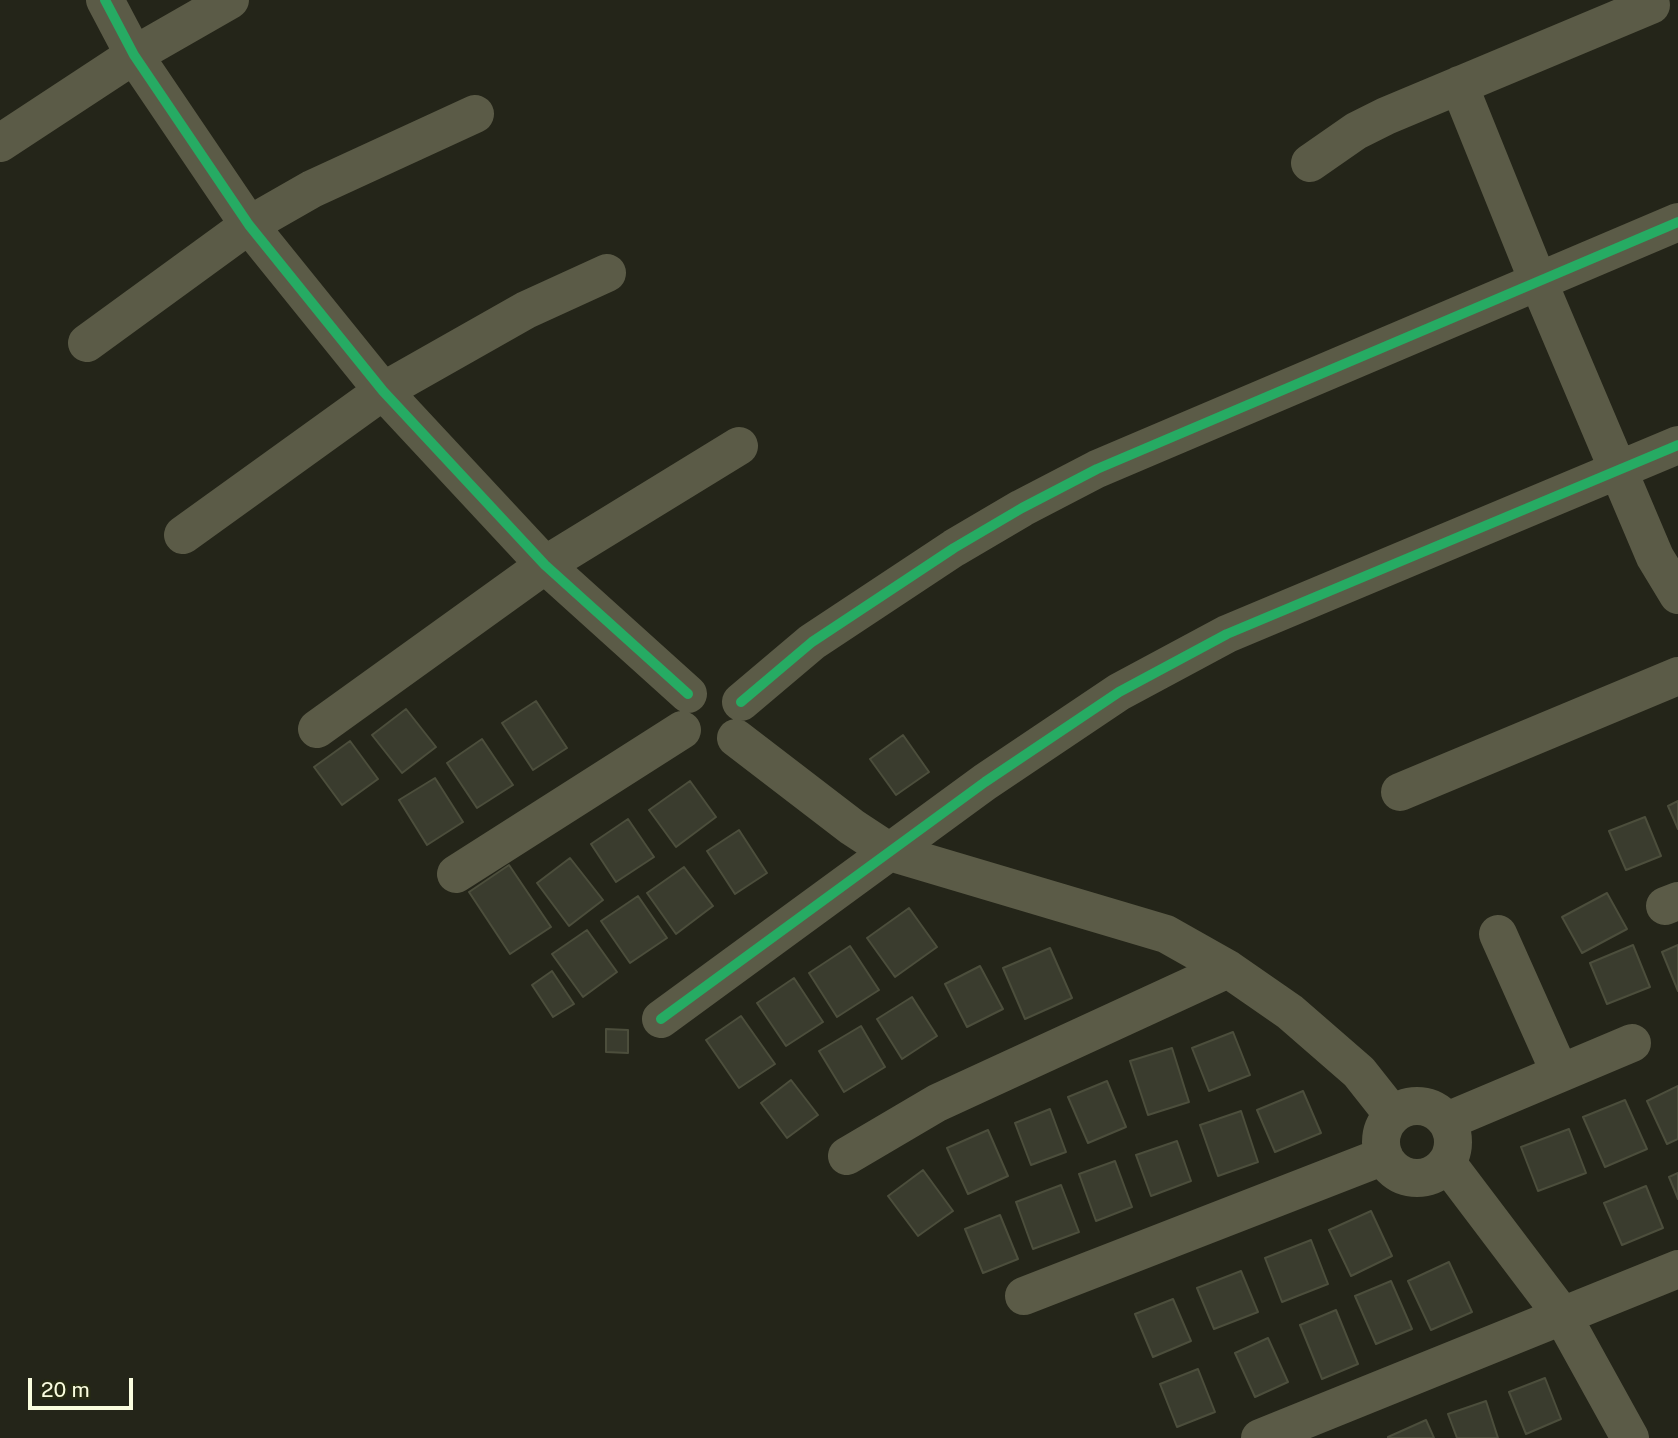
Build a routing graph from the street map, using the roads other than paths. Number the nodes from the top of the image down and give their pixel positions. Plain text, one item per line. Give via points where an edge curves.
1 (105, 0) edge
2 (230, 0) edge
3 (1651, 5) dead end
4 (134, 55) junction
5 (1459, 85) junction
6 (475, 114) dead end
7 (0, 143) edge
8 (1310, 163) dead end
9 (1678, 222) edge
10 (249, 225) junction
11 (607, 273) dead end
12 (1538, 281) junction
13 (87, 343) dead end
14 (383, 391) junction
15 (1678, 445) edge
16 (739, 446) dead end
17 (1617, 469) junction
18 (183, 535) dead end
19 (545, 565) junction
20 (1678, 595) edge
21 (1678, 676) edge
22 (685, 712) junction
23 (738, 720) junction
24 (317, 729) dead end
25 (1399, 792) dead end
26 (890, 852) junction
27 (456, 874) dead end
28 (1497, 934) dead end
29 (1228, 969) junction
30 (661, 1019) dead end
31 (1632, 1043) dead end
32 (1560, 1073) junction
33 (1393, 1115) junction
34 (1447, 1121) junction
35 (847, 1156) dead end
36 (1384, 1156) junction
37 (1447, 1163) junction
38 (1678, 1269) edge
39 (1024, 1296) dead end
40 (1562, 1315) junction
41 (1260, 1438) edge
42 (1630, 1438) edge

1 - 4 street
2 - 4 street
3 - 5 street
4 - 7 street
4 - 10 street
5 - 8 street via 1356,131
5 - 12 street
6 - 10 street via 312,189
9 - 12 street
10 - 13 street
10 - 14 street
11 - 14 street via 526,310
12 - 17 street
12 - 23 street via 1097,469 1022,508 812,642
14 - 18 street
14 - 19 street
15 - 17 street
16 - 19 street
17 - 20 street via 1655,557
17 - 26 street via 1227,634 1119,692
19 - 22 street
19 - 24 street
21 - 25 street
22 - 23 street via 701,685 716,684 730,690
22 - 23 street via 690,740 714,748 725,745
22 - 27 street
23 - 26 street via 852,827
26 - 29 street via 1166,934
26 - 30 street
28 - 32 street
29 - 33 street via 1290,1012 1359,1072
29 - 35 street via 937,1103
31 - 32 street
32 - 34 street
33 - 34 street via 1406,1107 1421,1106
33 - 36 street via 1384,1128
34 - 37 street via 1453,1149
36 - 37 street via 1393,1169 1421,1178
36 - 39 street
37 - 40 street
38 - 40 street
40 - 41 street
40 - 42 street

